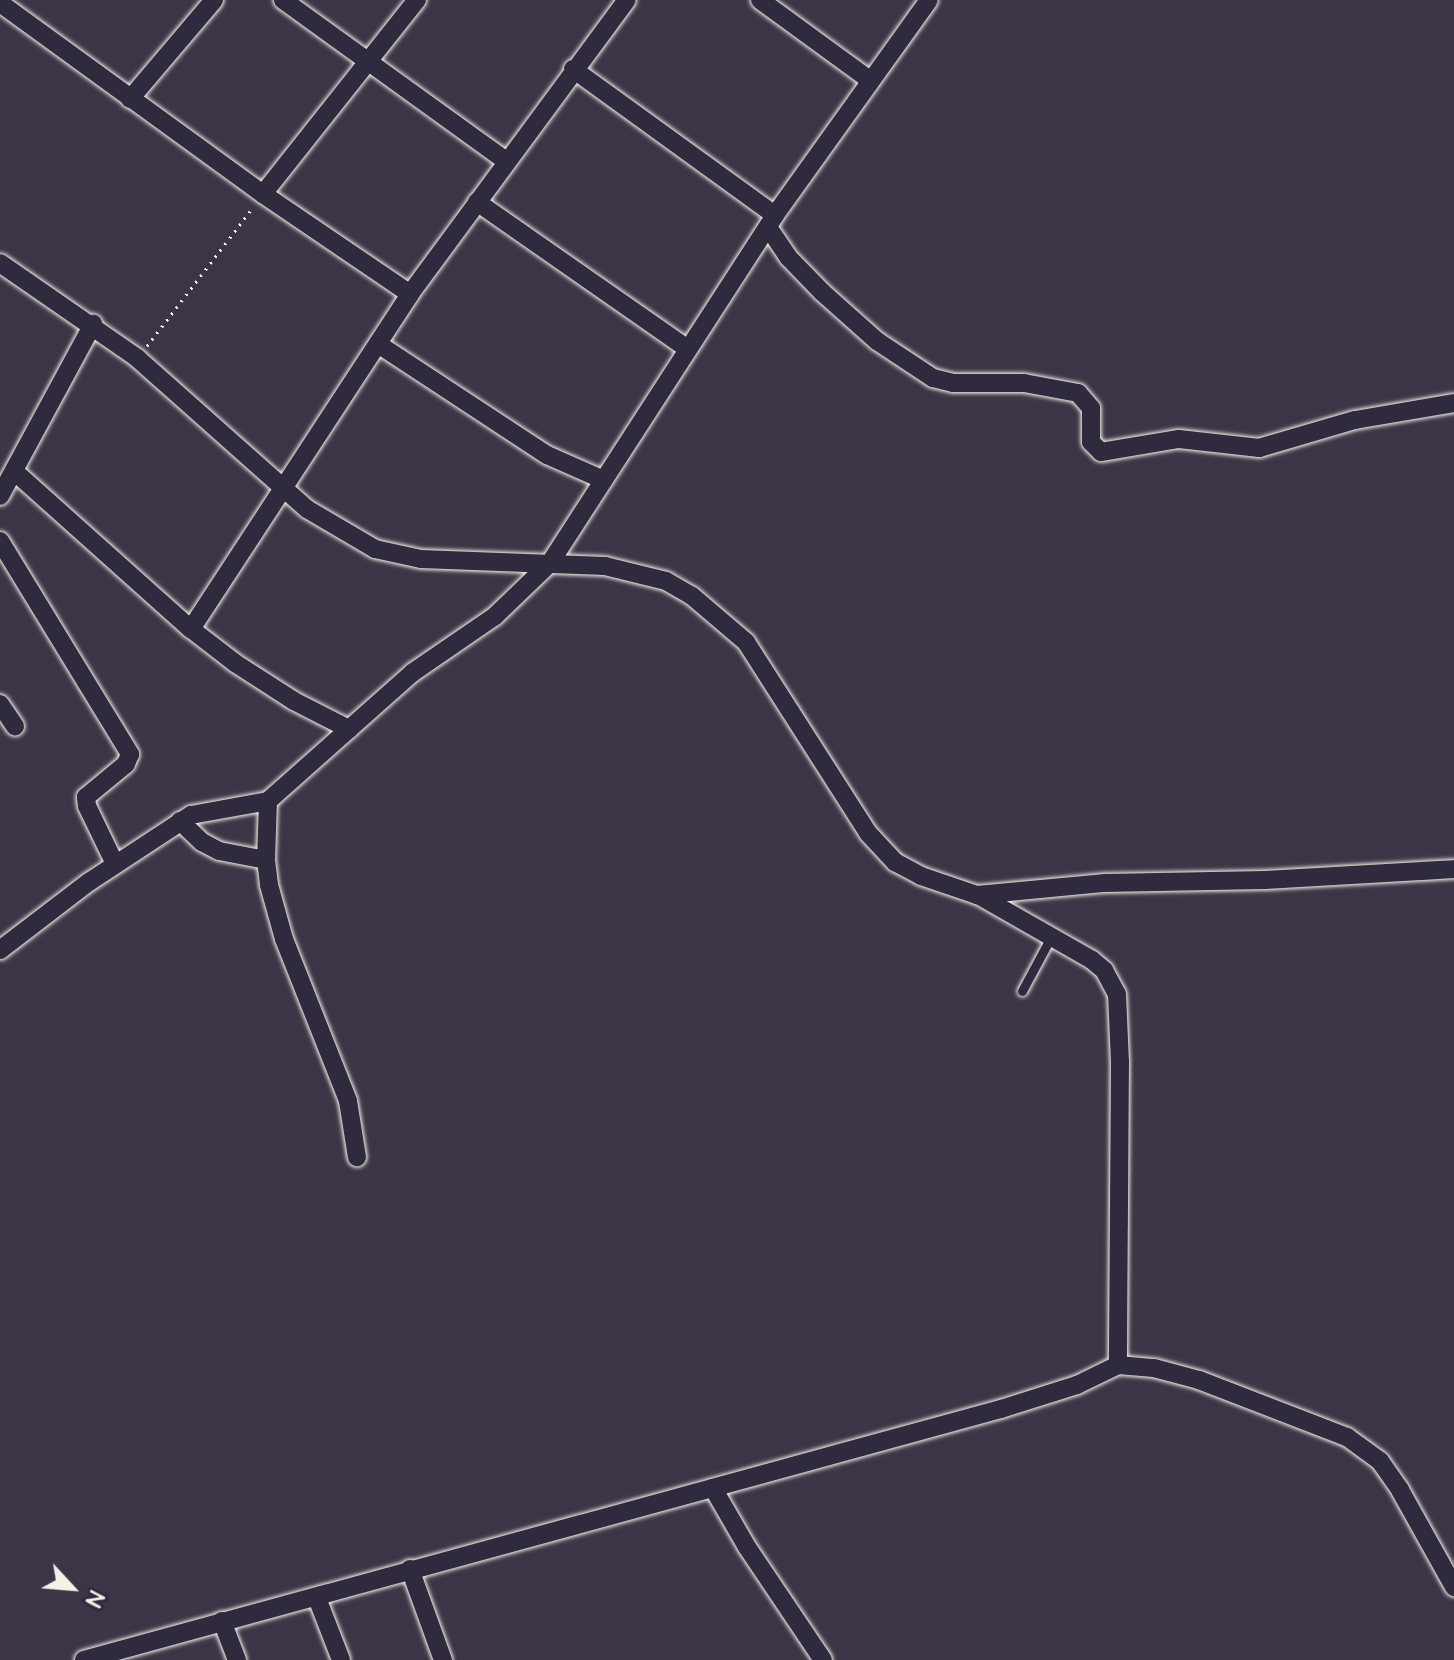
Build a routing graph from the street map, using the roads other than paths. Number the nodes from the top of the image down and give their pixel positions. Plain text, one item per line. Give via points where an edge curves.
1 (214, 0) edge
2 (283, 0) edge
3 (417, 0) edge
4 (760, 0) edge
5 (929, 0) edge
6 (621, 2) edge
7 (1, 3) edge
8 (368, 61) junction
9 (573, 69) junction
10 (871, 81) junction
11 (130, 99) junction
12 (505, 160) junction
13 (263, 194) junction
14 (477, 202) junction
15 (772, 221) junction
16 (0, 263) edge
17 (410, 294) junction
18 (93, 324) junction
19 (378, 344) junction
20 (688, 349) junction
21 (1454, 403) edge
22 (14, 471) junction
23 (604, 480) junction
24 (280, 488) junction
25 (0, 496) edge
26 (0, 541) edge
27 (550, 563) junction
28 (191, 629) junction
29 (0, 704) edge
30 (15, 726) dead end
31 (349, 729) junction
32 (268, 801) junction
33 (180, 821) junction
34 (266, 860) junction
35 (115, 864) junction
36 (1454, 869) edge
37 (977, 895) junction
38 (1052, 935) junction
39 (0, 950) edge
40 (1022, 991) dead end
41 (357, 1157) dead end
42 (1118, 1365) junction
43 (713, 1488) junction
44 (410, 1569) junction
45 (1454, 1587) edge
46 (317, 1598) junction
47 (222, 1621) junction
48 (84, 1660) edge
49 (237, 1660) edge
50 (341, 1660) edge
51 (443, 1660) edge
52 (823, 1660) edge

1 - 11 street
2 - 8 street
3 - 8 street
4 - 10 street
5 - 10 street
6 - 9 street
7 - 11 street
8 - 12 street
8 - 13 street
9 - 12 street
9 - 15 street
10 - 15 street
11 - 13 street
12 - 14 street
13 - 17 street
14 - 17 street
14 - 20 street
15 - 20 street
15 - 21 street via 788,257 877,341 933,378 1024,383 1078,393 1091,408 1091,442 1101,452 1179,439 1259,448 1355,420
16 - 18 street
17 - 19 street
18 - 22 street
18 - 24 street
19 - 23 street via 547,455
19 - 24 street
20 - 23 street
22 - 25 street
22 - 28 street
23 - 27 street
24 - 27 street via 375,549 398,555
24 - 28 street
26 - 35 street via 130,754 126,764 86,797
27 - 31 street via 495,616 412,673
27 - 37 street via 642,574 677,587 711,610 746,642 881,850 921,876
28 - 31 street via 294,701
29 - 30 street
31 - 32 street
32 - 33 street
32 - 34 street
33 - 34 street via 219,851
33 - 35 street
34 - 41 street via 284,939 348,1101
35 - 39 street
36 - 37 street via 1105,883
37 - 38 street
38 - 40 lane
38 - 42 street via 1104,970 1117,994
42 - 43 street via 1077,1385 1001,1409
42 - 45 street via 1199,1380 1347,1437 1380,1461
43 - 44 street
43 - 52 street
44 - 46 street
44 - 51 street
46 - 47 street
46 - 50 street
47 - 48 street
47 - 49 street

